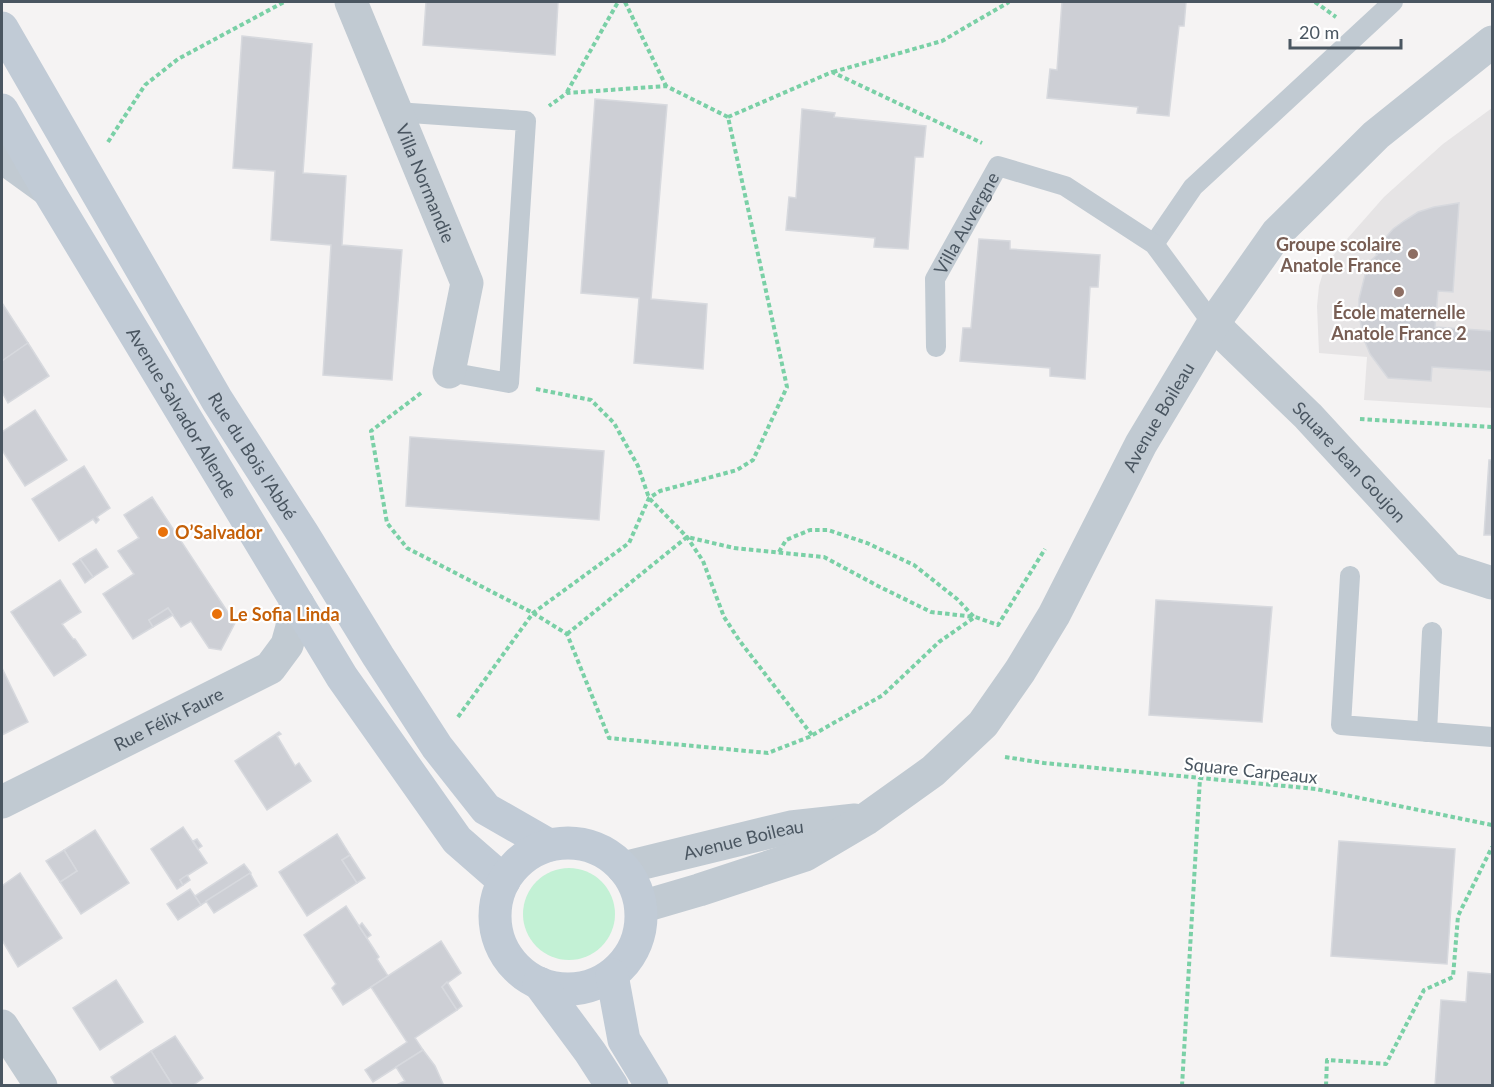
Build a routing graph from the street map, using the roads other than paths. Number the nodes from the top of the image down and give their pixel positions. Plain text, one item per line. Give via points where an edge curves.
1 (351, 2) edge
2 (1393, 2) edge
3 (2, 28) edge
4 (1492, 42) edge
5 (2, 110) edge
6 (396, 112) junction
7 (2, 157) edge
8 (48, 190) junction
9 (1154, 244) junction
10 (1213, 324) junction
11 (936, 347) dead end
12 (449, 372) joint
13 (1350, 576) dead end
14 (1492, 583) edge
15 (298, 604) junction
16 (1432, 632) dead end
17 (1427, 732) junction
18 (1492, 737) edge
19 (2, 802) edge
20 (866, 819) junction
21 (549, 845) junction
22 (623, 868) junction
23 (504, 881) junction
24 (641, 907) junction
25 (612, 975) junction
26 (539, 983) junction
27 (2, 1026) edge
28 (41, 1086) edge
29 (612, 1086) edge
30 (652, 1086) edge

1 - 6 street, Villa Normandie
2 - 9 lane via 1193,187
3 - 21 main road, Rue du Bois l'Abbé via 217,400 437,747 486,808
4 - 10 street, Avenue Boileau via 1376,135 1277,233
5 - 8 main road, Avenue Salvador Allende
6 - 12 street, Villa Normandie via 467,283
6 - 12 lane via 526,121 509,383
7 - 8 street
8 - 15 main road, Avenue Salvador Allende
9 - 10 lane, Villa Auvergne
9 - 11 lane, Villa Auvergne via 1065,186 998,166 934,279
10 - 14 street, Square Jean Goujon via 1308,416 1449,569
10 - 20 street, Avenue Boileau via 1141,444 1054,615 983,724 933,771
13 - 17 lane via 1341,725
15 - 19 street, Rue Félix Faure via 292,614 287,645 270,668
15 - 23 main road, Avenue Salvador Allende via 342,677 457,840
16 - 17 lane
17 - 18 lane
20 - 22 street, Avenue Boileau via 791,827
20 - 24 street, Avenue Boileau via 805,855
21 - 22 main road via 589,846
21 - 23 main road via 523,859
22 - 24 main road via 635,886
23 - 26 main road via 495,910 499,939 514,966
24 - 25 main road via 640,933 629,957
25 - 26 main road via 589,987 563,989
25 - 30 main road via 624,1040
26 - 29 main road
27 - 28 street

